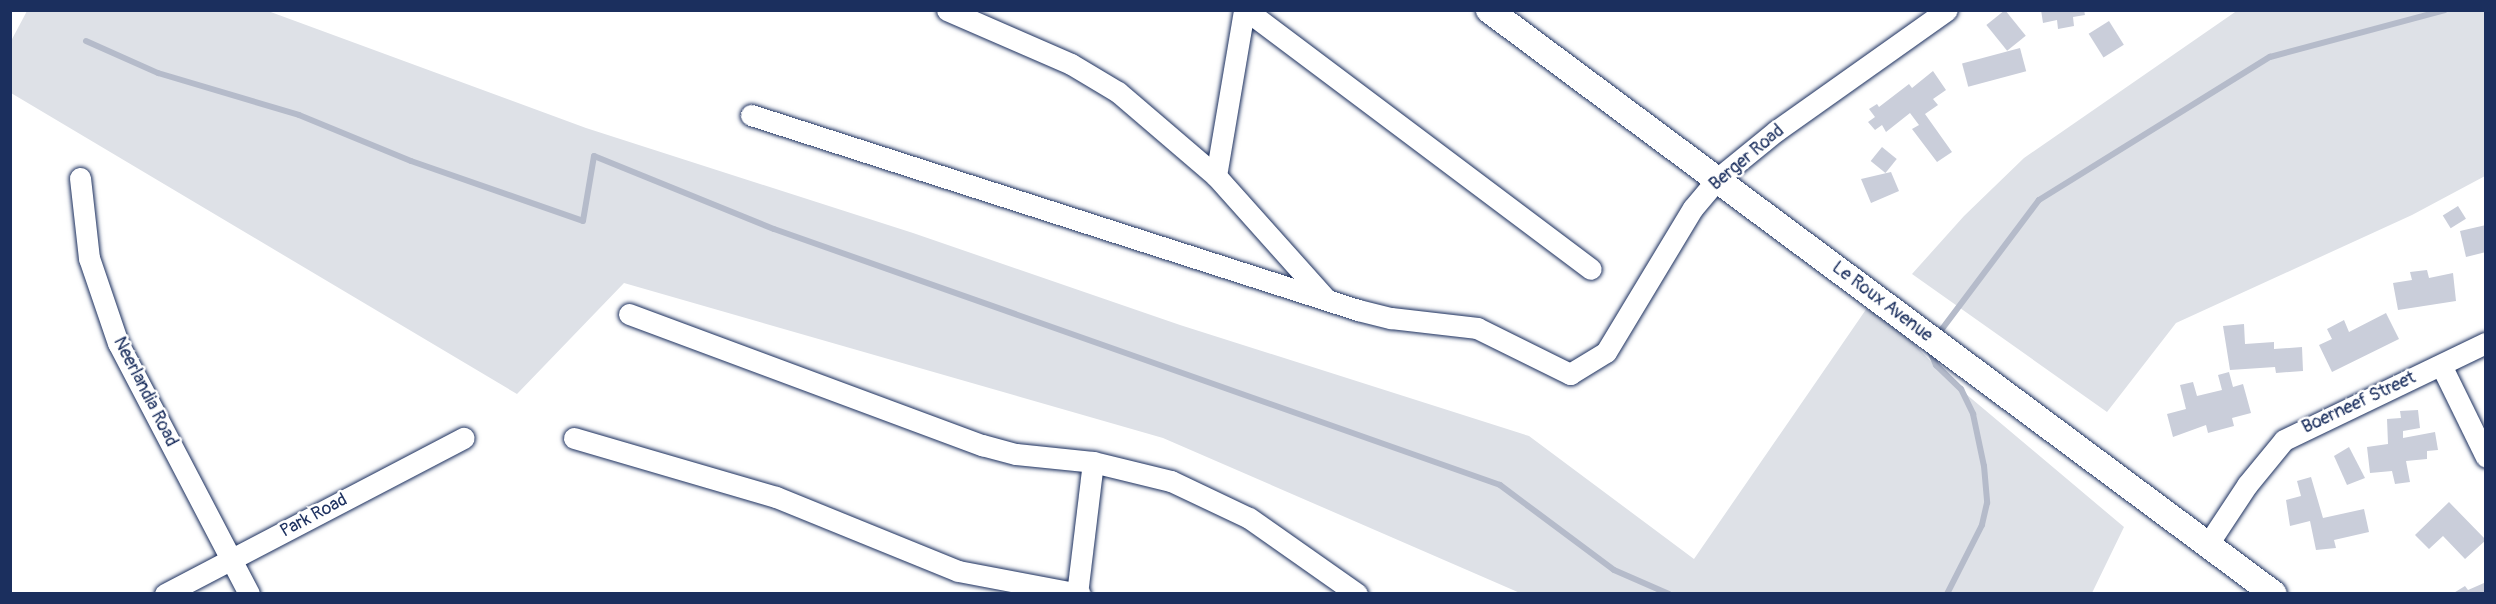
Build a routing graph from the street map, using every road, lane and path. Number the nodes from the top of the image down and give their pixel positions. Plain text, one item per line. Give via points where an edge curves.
1 (947, 10) edge
2 (1245, 10) edge
3 (1489, 10) edge
4 (1947, 10) edge
5 (751, 115) dead end
6 (1216, 176) junction
7 (80, 177) dead end
8 (1717, 179) junction
9 (1591, 269) dead end
10 (1325, 298) junction
11 (629, 314) dead end
12 (2486, 343) edge
13 (2441, 365) junction
14 (464, 438) dead end
15 (574, 438) dead end
16 (2486, 457) edge
17 (1093, 462) junction
18 (2208, 544) junction
19 (231, 559) junction
20 (1078, 593) edge
21 (165, 594) edge
22 (249, 594) edge
23 (1358, 594) edge
24 (2274, 594) edge

1 - 6 street via 1094,76
2 - 6 street
2 - 9 street
3 - 8 main road, Le Roux Avenue
4 - 8 street, Berger Road via 1776,131
5 - 10 street
6 - 10 street
7 - 19 street, Neerlandia Road via 89,258 101,299 118,342
8 - 10 street, Berger Road via 1693,208 1606,352 1570,374 1477,328 1391,318
8 - 18 main road, Le Roux Avenue
11 - 17 street via 982,445 1026,456
12 - 13 street, Boerneef Street
13 - 16 street
13 - 18 street, Boerneef Street via 2284,440 2247,485
14 - 19 street, Park Road
15 - 20 street via 776,497 958,571
17 - 20 street
17 - 23 street via 1157,476 1191,489 1249,518
18 - 24 main road, Le Roux Avenue
19 - 21 street, Park Road
19 - 22 street, Neerlandia Road

